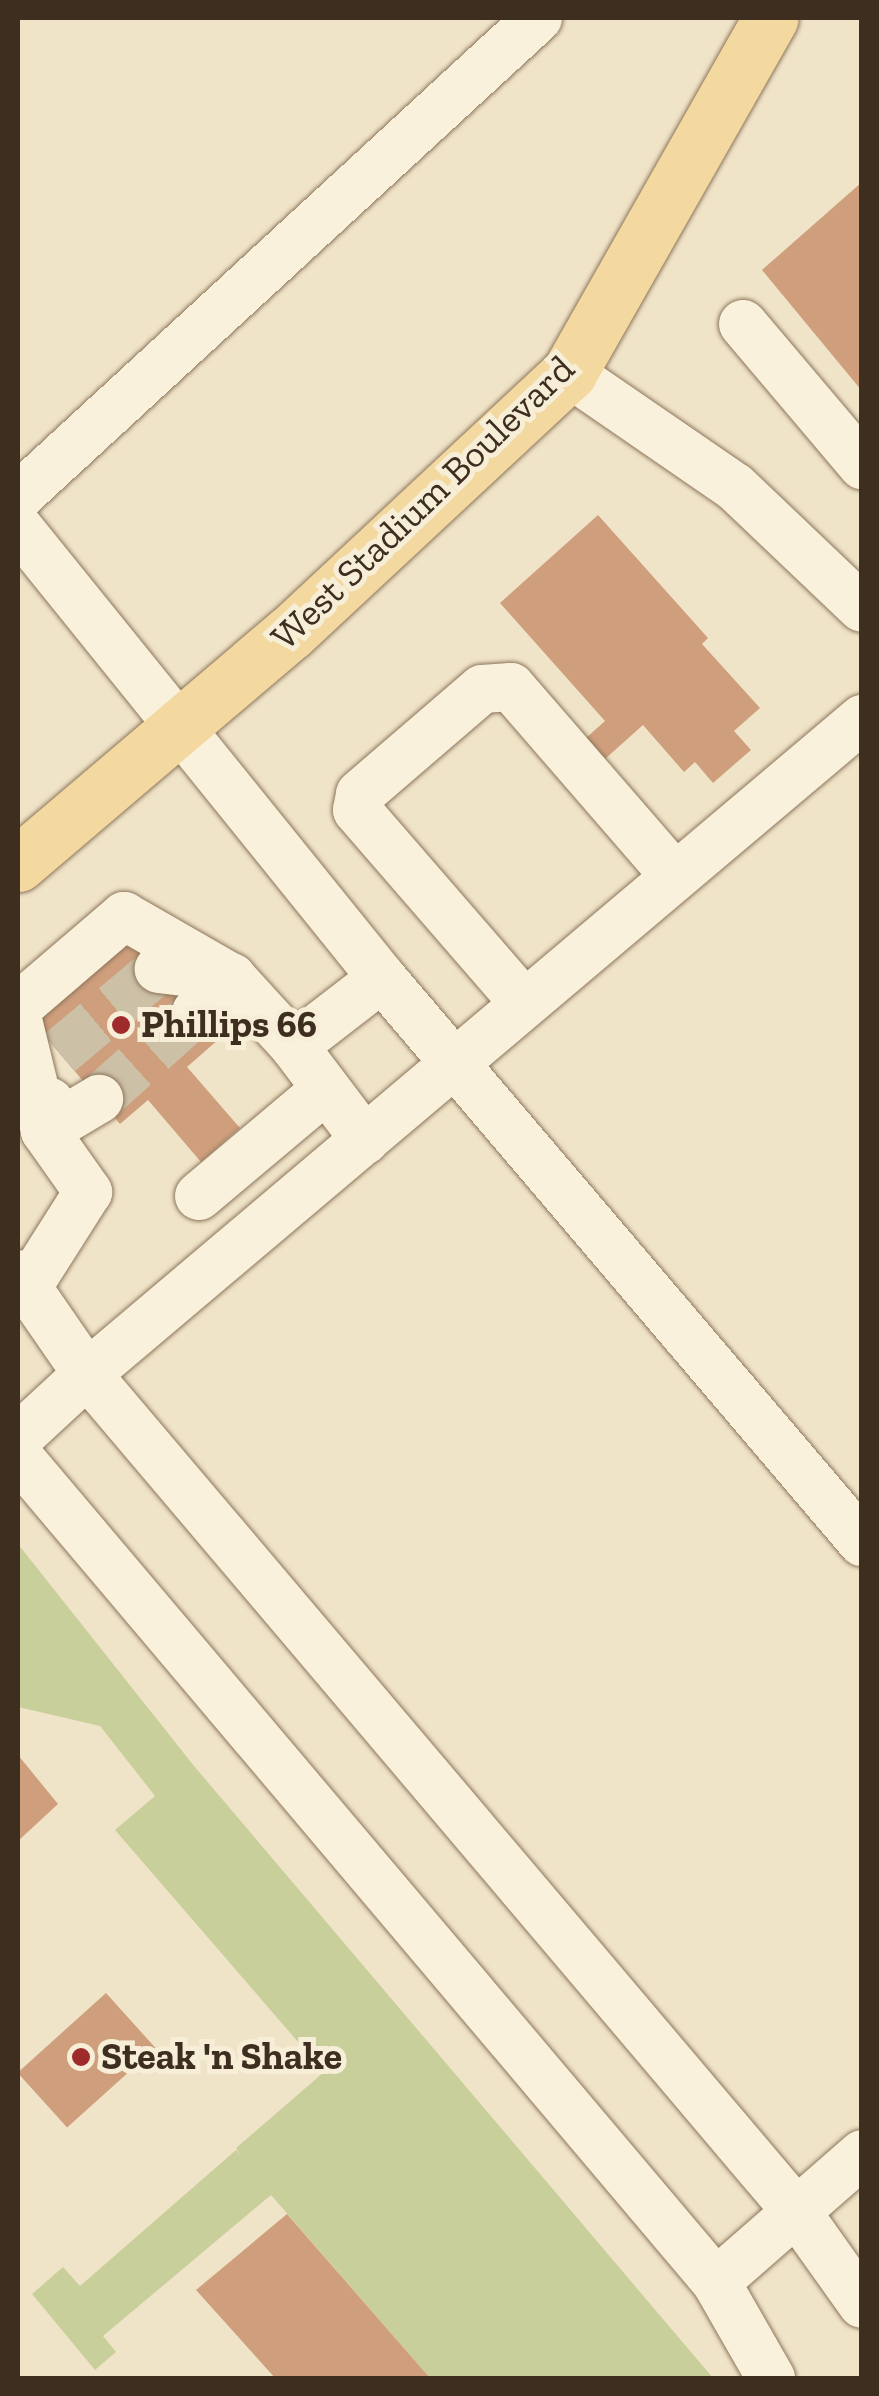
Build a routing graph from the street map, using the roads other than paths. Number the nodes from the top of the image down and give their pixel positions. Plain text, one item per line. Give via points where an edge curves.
1 (538, 18) edge
2 (771, 18) edge
3 (743, 324) dead end
4 (569, 373) junction
5 (862, 465) edge
6 (18, 497) edge
7 (18, 527) edge
8 (862, 608) edge
9 (862, 719) edge
10 (176, 730) junction
11 (18, 864) edge
12 (675, 876) junction
13 (159, 969) dead end
14 (232, 978) junction
15 (382, 978) junction
16 (524, 1003) junction
17 (18, 1007) edge
18 (196, 1012) tunnel mouth
19 (18, 1020) edge
20 (294, 1046) junction
21 (59, 1053) tunnel mouth
22 (454, 1064) junction
23 (326, 1089) junction
24 (99, 1100) tunnel mouth
25 (45, 1131) junction
26 (365, 1140) junction
27 (199, 1196) dead end
28 (22, 1281) edge
29 (86, 1374) junction
30 (18, 1438) edge
31 (18, 1456) edge
32 (862, 1542) edge
33 (862, 2154) edge
34 (796, 2212) junction
35 (716, 2282) junction
36 (862, 2304) edge
37 (771, 2378) edge

1 - 6 lane
2 - 4 main road, West Stadium Boulevard
3 - 5 lane
4 - 8 lane via 735,486
4 - 10 main road, West Stadium Boulevard
7 - 10 lane
9 - 12 lane
10 - 11 main road, West Stadium Boulevard
10 - 15 lane
12 - 16 lane
12 - 16 lane via 511,687 482,689 360,794 357,810
13 - 14 lane
14 - 17 lane via 124,916
14 - 18 lane
14 - 20 lane
15 - 20 lane
15 - 22 lane
16 - 22 lane
19 - 25 lane
20 - 23 lane
21 - 25 lane
22 - 26 lane
22 - 32 lane
23 - 26 lane
23 - 27 lane
24 - 25 lane
25 - 28 lane via 88,1192
26 - 29 lane
28 - 29 lane
29 - 30 lane
29 - 34 lane
31 - 35 lane
33 - 34 lane
34 - 35 lane
34 - 36 lane
35 - 37 lane

